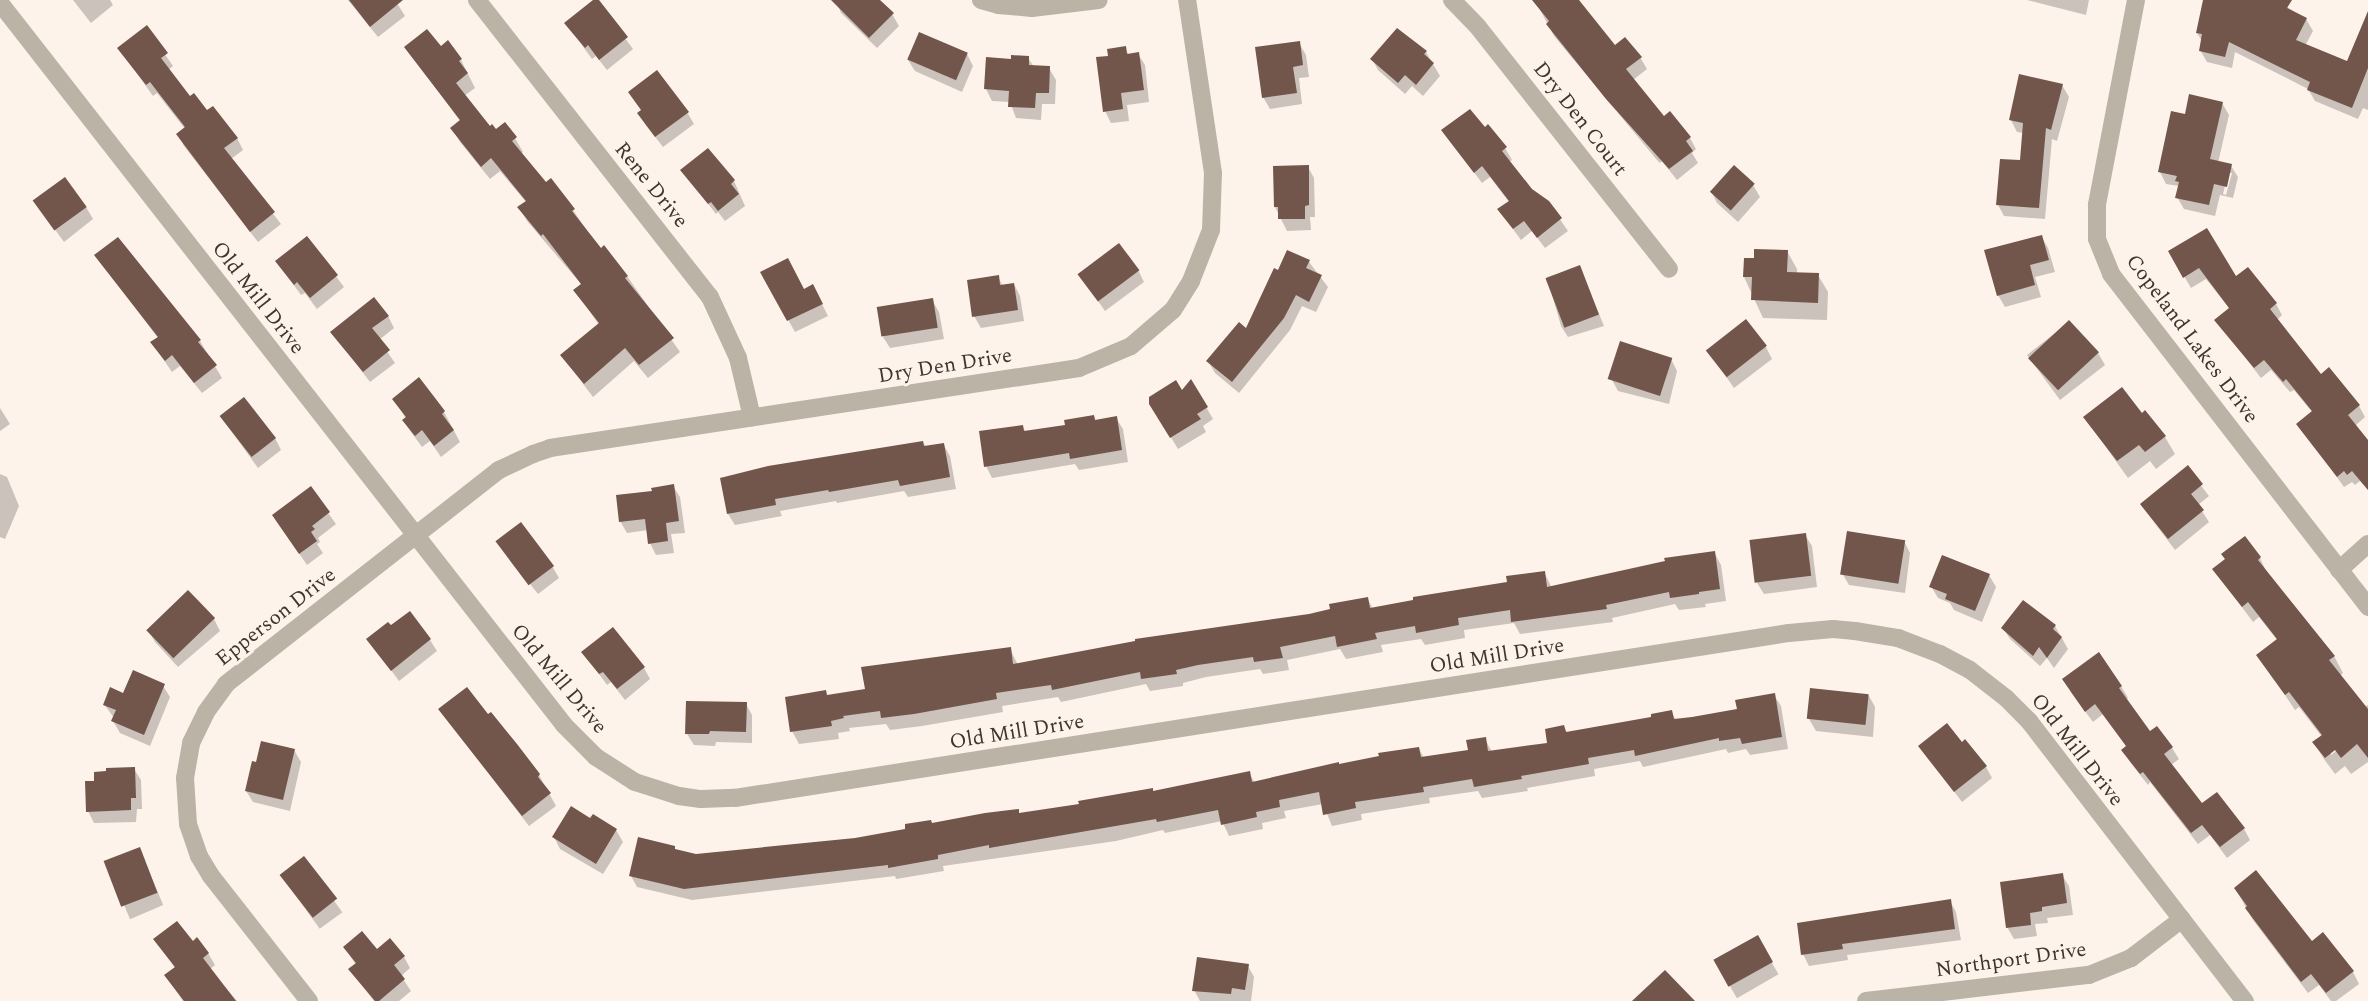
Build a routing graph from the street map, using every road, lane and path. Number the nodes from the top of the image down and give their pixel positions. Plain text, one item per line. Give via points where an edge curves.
1 (477, 0) edge
2 (981, 0) edge
3 (1099, 0) edge
4 (1187, 0) edge
5 (1452, 0) edge
6 (2136, 0) edge
7 (0, 3) edge
8 (1670, 268) dead end
9 (752, 417) junction
10 (416, 537) junction
11 (2368, 544) edge
12 (2339, 570) junction
13 (2368, 607) edge
14 (2182, 920) junction
15 (309, 1001) edge
16 (1866, 1001) edge
17 (2245, 1001) edge

1 - 9 street, Rene Drive via 710,297 738,358
2 - 3 street via 1032,8
4 - 9 street, Dry Den Drive via 1213,174 1214,207 1205,251 1191,281 1173,310 1157,326 1131,346 1079,368
5 - 8 street, Dry Den Court via 1478,27
6 - 12 street, Copeland Lakes Drive via 2097,205 2097,238 2112,274
7 - 10 street, Old Mill Drive
9 - 10 street, Dry Den Drive via 550,448 499,470
10 - 14 street, Old Mill Drive via 579,743 635,782 701,799 746,797 1811,630 1844,630 1898,638 1960,664 2014,706
10 - 15 street, Epperson Drive via 226,684 206,712 189,755 185,801 199,856
11 - 12 street
12 - 13 street, Copeland Lakes Drive
14 - 16 street, Northport Drive via 2131,958 2089,975
14 - 17 street, Old Mill Drive

